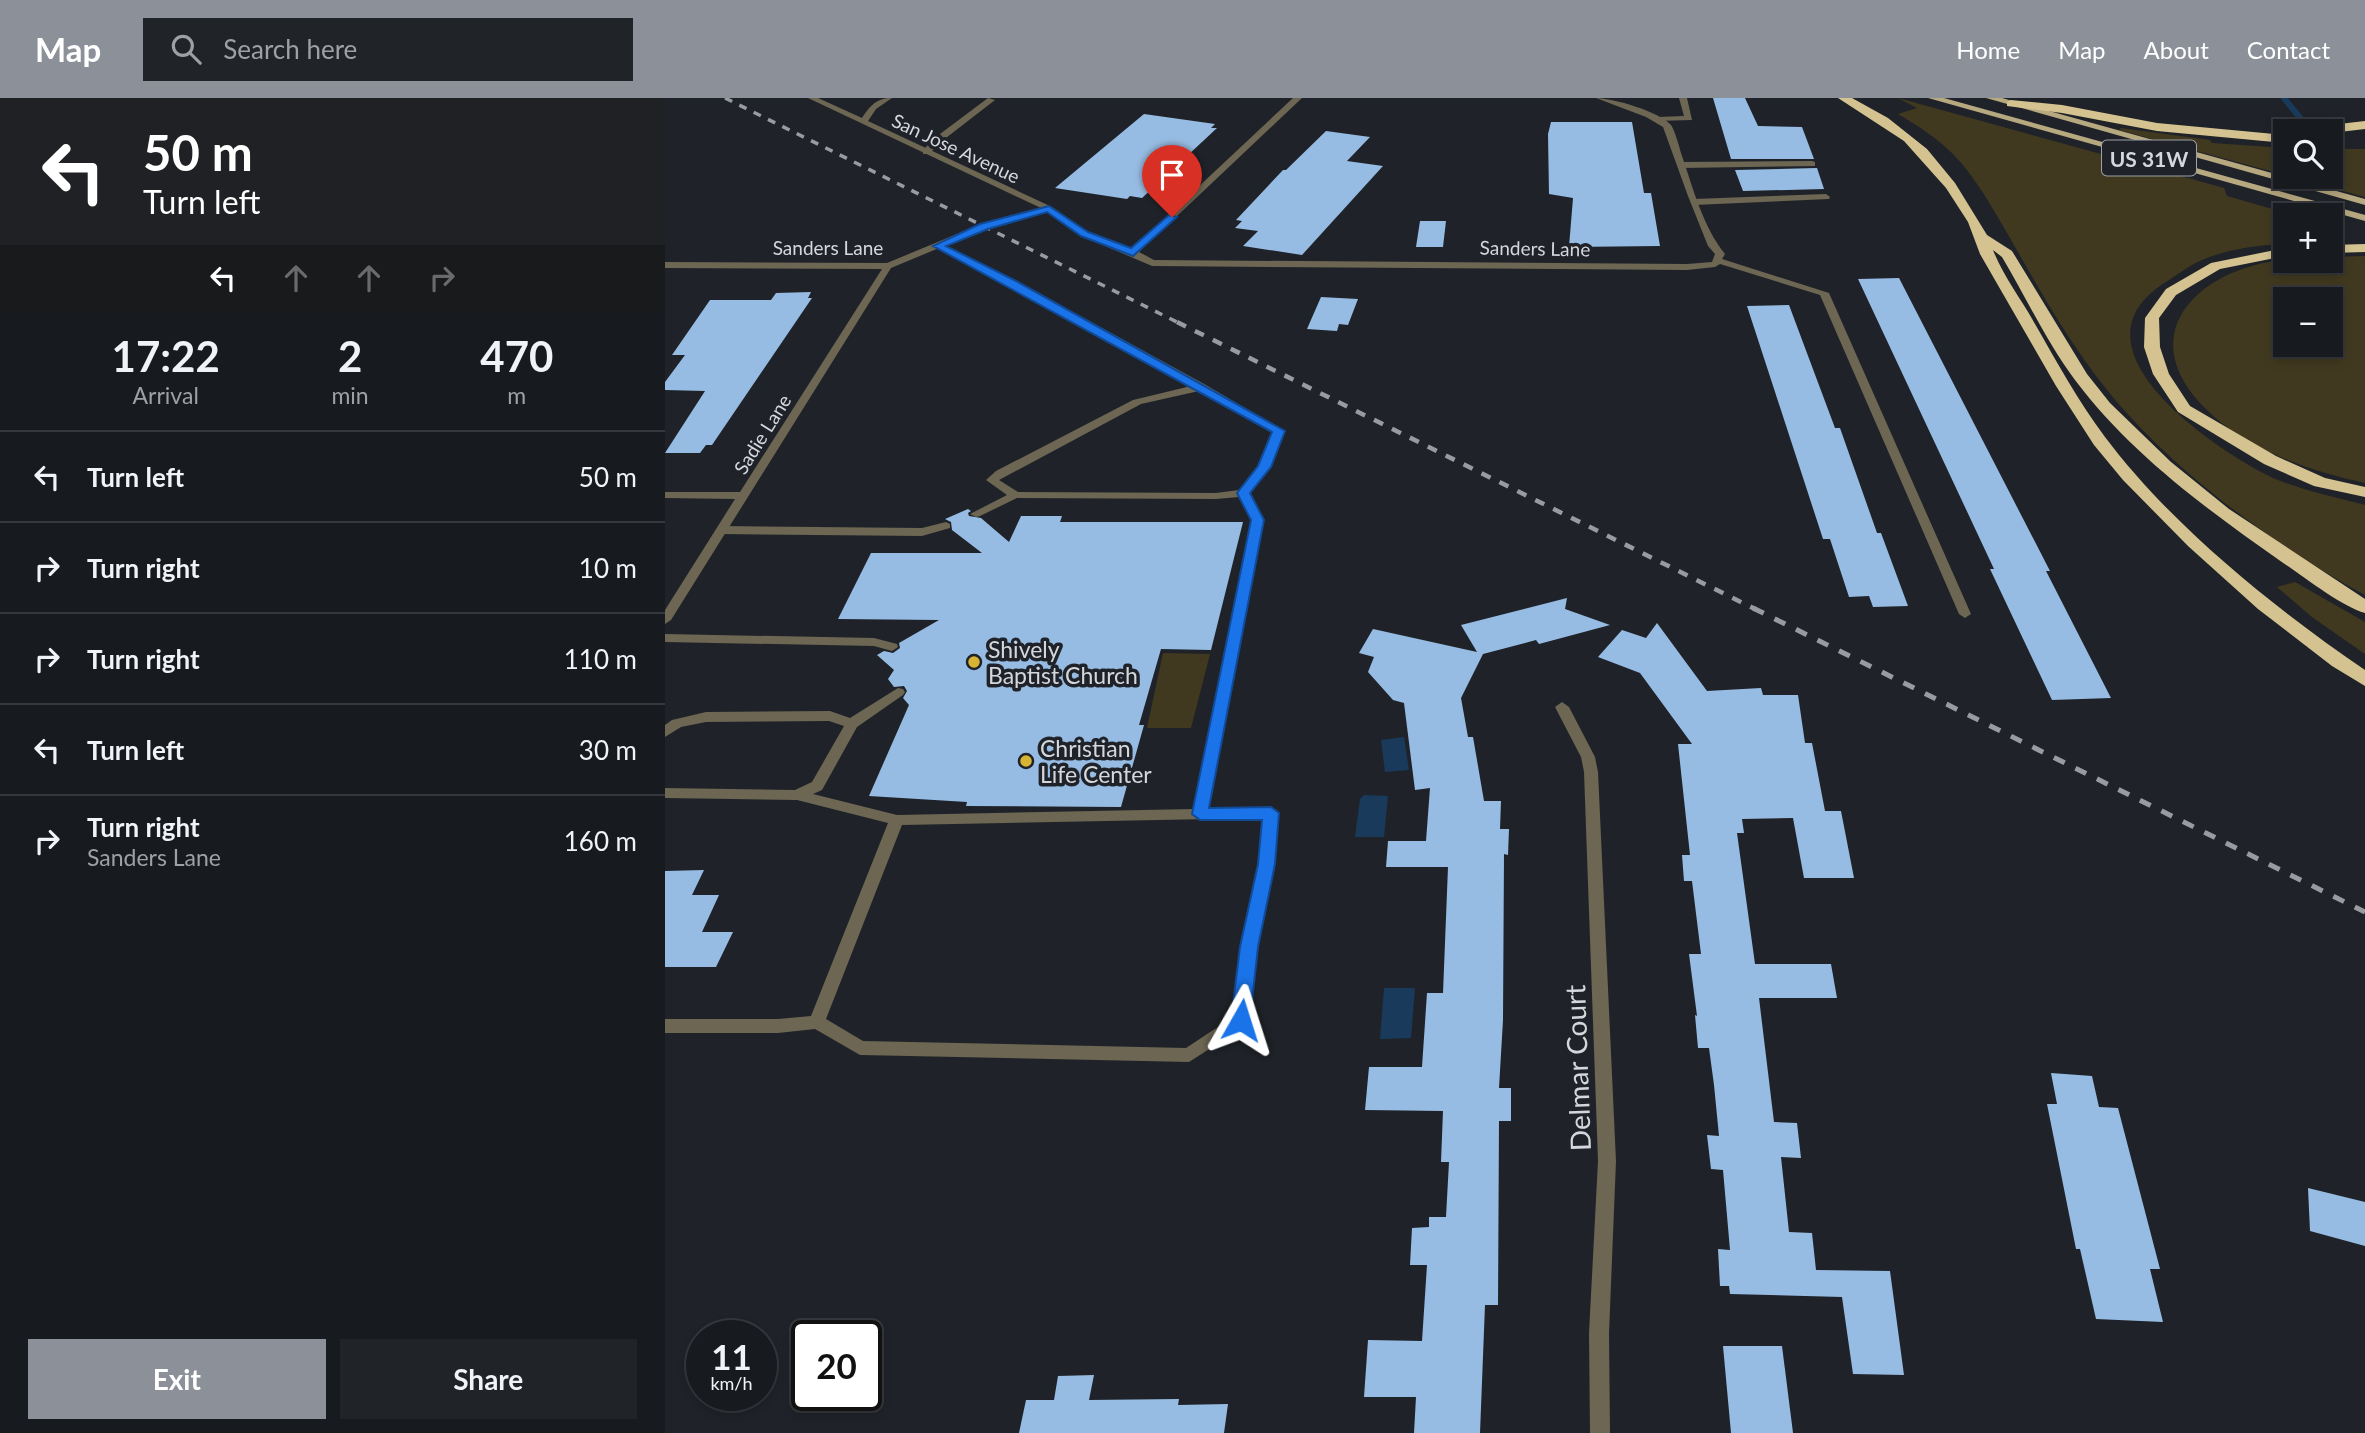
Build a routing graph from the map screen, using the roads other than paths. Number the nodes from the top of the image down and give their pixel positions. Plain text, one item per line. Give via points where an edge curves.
1 (812, 98) edge
2 (888, 98) edge
3 (1299, 98) edge
4 (1600, 98) edge
5 (1683, 98) edge
6 (1844, 98) edge
7 (1933, 98) edge
8 (1991, 98) edge
9 (991, 100) dead end
10 (2011, 104) junction
11 (1658, 119) junction
12 (863, 122) junction
13 (2365, 125) edge
14 (2343, 128) edge
15 (2273, 135) edge
16 (2263, 136) junction
17 (2273, 137) edge
18 (2343, 140) edge
19 (2355, 140) dead end
20 (926, 152) junction
21 (1812, 164) dead end
22 (1681, 165) junction
23 (1826, 197) dead end
24 (1694, 202) junction
25 (2365, 202) edge
26 (1049, 209) junction
27 (2365, 218) edge
28 (1984, 238) junction
29 (938, 246) junction
30 (2365, 248) edge
31 (2343, 249) edge
32 (1133, 253) junction
33 (2273, 255) edge
34 (1719, 261) junction
35 (665, 265) edge
36 (888, 267) junction
37 (1202, 387) junction
38 (2365, 492) edge
39 (1243, 493) junction
40 (665, 495) edge
41 (1016, 495) junction
42 (744, 496) junction
43 (976, 514) dead end
44 (946, 526) dead end
45 (722, 530) junction
46 (2365, 607) edge
47 (1965, 614) dead end
48 (665, 620) edge
49 (665, 638) edge
50 (892, 646) dead end
51 (2365, 679) edge
52 (898, 692) dead end
53 (1562, 707) dead end
54 (852, 724) junction
55 (665, 732) edge
56 (665, 793) edge
57 (797, 795) junction
58 (1200, 814) junction
59 (897, 820) junction
60 (817, 1022) junction
61 (665, 1026) edge
62 (1600, 1433) edge

1 - 12 street, San Jose Avenue
2 - 12 street via 873,107
3 - 32 street
4 - 11 street
5 - 11 street via 1689,118
6 - 28 highway via 1897,129 1928,156
7 - 27 main road, US 31W
8 - 10 main road, US 31W
9 - 20 street
10 - 16 highway via 2062,108 2157,127
10 - 25 main road, US 31W
11 - 22 street via 1671,134
12 - 20 street, San Jose Avenue
13 - 14 highway
15 - 16 highway
16 - 17 highway
18 - 19 highway
20 - 26 street, San Jose Avenue
21 - 22 street
22 - 24 street
23 - 24 street
24 - 34 street via 1720,254
26 - 29 street, Sanders Lane via 984,226
26 - 32 street via 1084,234
28 - 46 highway via 2007,254 2080,376 2165,466 2223,513
28 - 51 highway via 1987,254 2071,398 2126,474 2238,584
29 - 36 street, Sanders Lane
29 - 37 street
30 - 31 highway
32 - 34 street, Sanders Lane via 1158,264 1687,267
33 - 38 highway via 2216,267 2171,292 2152,318 2152,347 2161,374 2184,409 2270,460 2320,482
34 - 47 street via 1824,293
35 - 36 street, Sanders Lane
36 - 42 street, Sadie Lane
37 - 39 street via 1279,431 1264,467
37 - 41 street via 1137,402 992,480
39 - 41 street
39 - 58 street via 1258,520
40 - 42 street
41 - 43 street
42 - 45 street, Sadie Lane
44 - 45 street via 922,532
45 - 48 street, Sadie Lane
49 - 50 street
52 - 54 street
53 - 62 street, Delmar Court via 1591,772 1607,1161 1599,1333
54 - 55 street via 830,716 706,717 677,723
54 - 57 street via 817,786
56 - 57 street
57 - 59 street
58 - 59 street
58 - 60 street via 1271,813 1241,1020 1189,1055 860,1048
59 - 60 street
60 - 61 street

